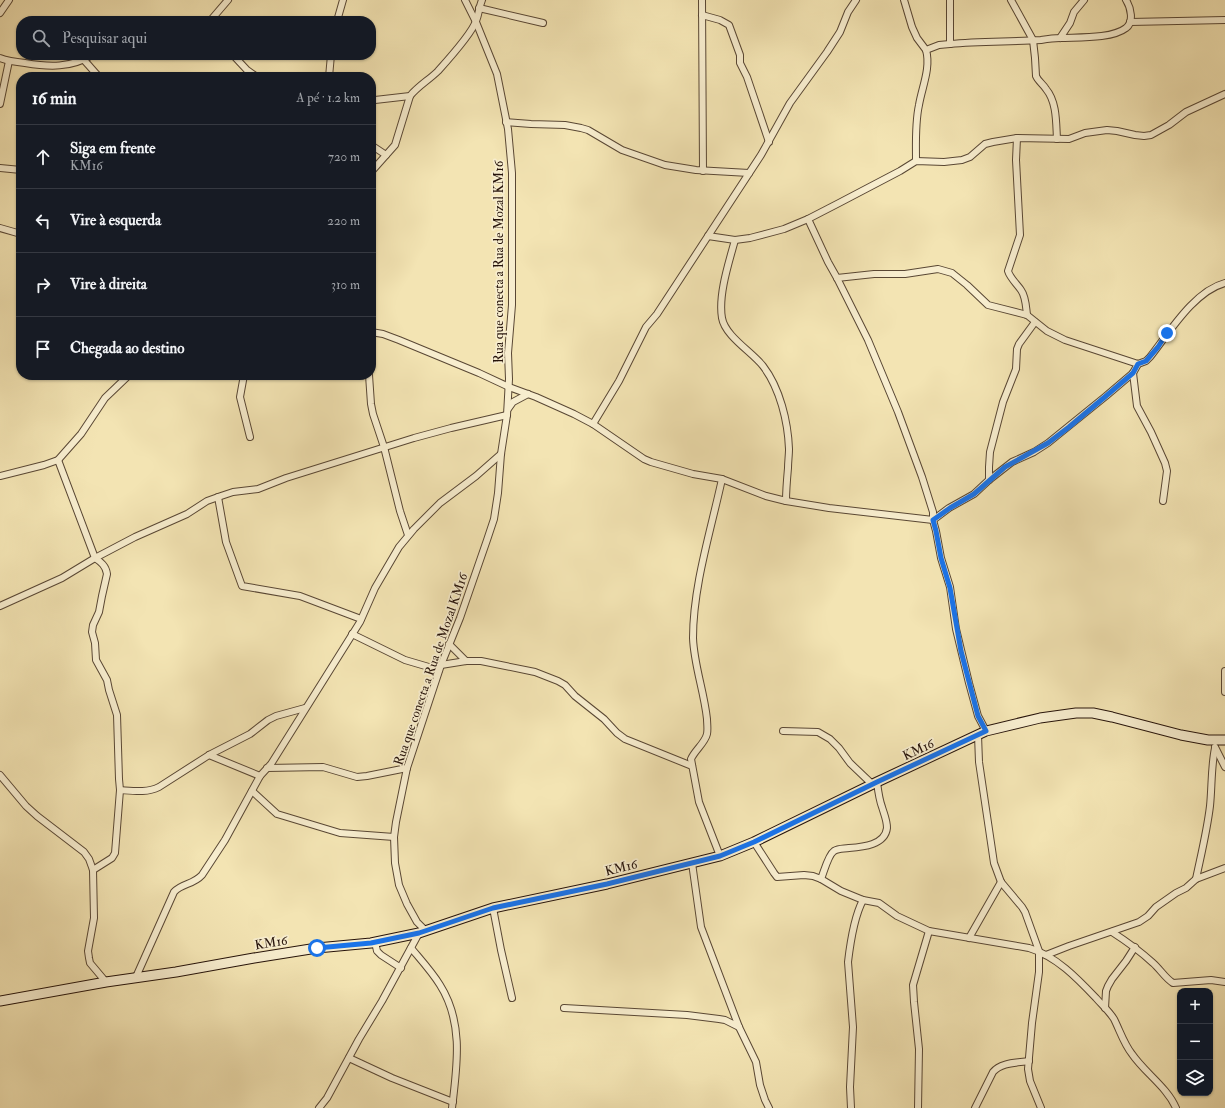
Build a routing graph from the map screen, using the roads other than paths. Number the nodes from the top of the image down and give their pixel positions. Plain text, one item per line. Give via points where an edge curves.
1 (9, 0) edge
2 (228, 0) edge
3 (343, 0) edge
4 (465, 0) edge
5 (482, 0) edge
6 (702, 0) edge
7 (856, 0) edge
8 (904, 0) edge
9 (950, 0) edge
10 (1010, 0) edge
11 (1084, 0) edge
12 (1126, 0) edge
13 (479, 8) junction
14 (0, 13) edge
15 (702, 15) junction
16 (214, 16) edge
17 (338, 16) edge
18 (1225, 20) edge
19 (476, 22) junction
20 (543, 22) dead end
21 (1130, 22) junction
22 (1060, 38) junction
23 (1033, 40) junction
24 (950, 44) junction
25 (926, 50) junction
26 (0, 58) edge
27 (84, 60) joint
28 (238, 60) edge
29 (331, 60) edge
30 (9, 61) junction
31 (95, 72) edge
32 (250, 72) edge
33 (329, 72) edge
34 (1225, 94) edge
35 (410, 96) junction
36 (376, 100) edge
37 (0, 104) edge
38 (506, 122) junction
39 (1017, 138) junction
40 (1057, 139) junction
41 (768, 142) junction
42 (376, 148) edge
43 (386, 155) junction
44 (916, 161) junction
45 (376, 162) edge
46 (0, 168) edge
47 (16, 170) edge
48 (703, 171) junction
49 (749, 173) junction
50 (808, 219) junction
51 (0, 230) edge
52 (16, 233) edge
53 (708, 236) junction
54 (735, 240) junction
55 (837, 278) junction
56 (1225, 283) edge
57 (1027, 315) junction
58 (1035, 322) junction
59 (376, 333) edge
60 (1138, 364) junction
61 (1133, 373) junction
62 (124, 380) edge
63 (243, 380) edge
64 (369, 380) edge
65 (509, 387) junction
66 (528, 394) junction
67 (508, 412) junction
68 (593, 424) junction
69 (250, 437) dead end
70 (384, 447) junction
71 (501, 454) junction
72 (58, 460) junction
73 (1, 475) edge
74 (722, 479) junction
75 (989, 480) junction
76 (218, 497) junction
77 (786, 501) junction
78 (1163, 501) dead end
79 (933, 520) junction
80 (408, 535) junction
81 (95, 558) junction
82 (0, 606) edge
83 (361, 619) junction
84 (352, 634) junction
85 (449, 644) junction
86 (466, 661) junction
87 (440, 667) junction
88 (1225, 671) edge
89 (1225, 692) edge
90 (306, 708) junction
91 (783, 731) dead end
92 (982, 733) junction
93 (1219, 743) edge
94 (209, 755) junction
95 (692, 766) junction
96 (267, 768) junction
97 (406, 768) junction
98 (1225, 768) edge
99 (0, 775) edge
100 (260, 776) junction
101 (874, 783) junction
102 (120, 790) junction
103 (252, 791) junction
104 (394, 837) junction
105 (754, 842) junction
106 (720, 856) junction
107 (692, 863) junction
108 (1225, 868) edge
109 (93, 870) junction
110 (821, 879) junction
111 (1196, 879) junction
112 (1001, 882) junction
113 (863, 900) junction
114 (493, 908) junction
115 (929, 931) junction
116 (423, 932) junction
117 (1112, 932) junction
118 (969, 938) junction
119 (375, 942) junction
120 (1134, 947) junction
121 (411, 948) junction
122 (1039, 951) junction
123 (1046, 955) junction
124 (401, 968) junction
125 (136, 977) junction
126 (106, 982) junction
127 (1225, 982) edge
128 (512, 998) dead end
129 (0, 1002) edge
130 (564, 1008) dead end
131 (1105, 1008) junction
132 (739, 1027) junction
133 (349, 1058) junction
134 (1029, 1061) junction
135 (453, 1105) edge
136 (319, 1108) edge
137 (770, 1108) edge
138 (851, 1108) edge
139 (918, 1108) edge
140 (975, 1108) edge
141 (1042, 1108) edge
142 (1176, 1108) edge

1 - 14 street
2 - 16 street
3 - 17 street
4 - 19 street, Rua que conecta a Rua de Mozal KM16
5 - 13 street
6 - 15 street
7 - 41 street via 840,32 790,103
8 - 25 street via 912,27
9 - 24 street
10 - 23 street
11 - 22 street via 1074,12
12 - 21 street via 1129,4
13 - 19 street
13 - 20 street
15 - 41 street via 729,25
15 - 48 street
18 - 21 street
19 - 35 street via 464,41 438,71
19 - 38 street, Rua que conecta a Rua de Mozal KM16 via 497,74
21 - 22 street via 1126,28 1106,35
22 - 23 street
23 - 24 street
23 - 40 street via 1036,76 1051,97
24 - 25 street
25 - 44 street via 928,62 918,106
26 - 30 street
27 - 30 street via 55,66
27 - 31 street
28 - 32 street
29 - 33 street
30 - 37 street
34 - 40 street via 1186,112 1151,135 1107,130 1085,133 1069,139
35 - 36 street
35 - 43 street via 395,145
38 - 48 street via 565,124 588,130 622,150 665,165
38 - 65 street, Rua que conecta a Rua de Mozal KM16 via 512,173
39 - 40 street
39 - 44 street via 985,144 970,157 962,160
39 - 57 street via 1020,235 1008,271 1022,292
41 - 49 street
42 - 43 street
43 - 45 street
44 - 50 street
46 - 47 street
48 - 49 street
49 - 53 street
50 - 54 street via 784,229
50 - 55 street
51 - 52 street
53 - 54 street
53 - 68 street via 646,328
54 - 77 street via 721,304 722,319 732,335 763,366 775,385 787,428 789,451
55 - 57 street via 938,270 952,273 988,305
55 - 79 street via 879,366 922,477
56 - 60 street via 1207,291 1182,316 1150,357
57 - 58 street
58 - 60 street via 1065,340
58 - 75 street via 1017,349 1016,369 1003,402 990,452
59 - 65 street
60 - 61 street
61 - 75 street via 1048,443 1012,462
61 - 78 street via 1137,406 1167,471
62 - 72 street via 105,398 81,434
63 - 69 street via 240,397
64 - 70 street via 373,414
65 - 66 street
65 - 67 street, Rua que conecta a Rua de Mozal KM16
66 - 67 street via 513,402
66 - 68 street
67 - 70 street
67 - 71 street, Rua que conecta a Rua de Mozal KM16
68 - 74 street via 644,460 693,474
70 - 76 street via 258,489
70 - 80 street
71 - 80 street via 440,503
71 - 85 street, Rua que conecta a Rua de Mozal KM16 via 494,519
72 - 73 street
72 - 81 street
74 - 77 street
74 - 95 street via 700,576 695,612 695,660 706,709 708,732 691,759
75 - 79 street via 974,494
76 - 81 street
76 - 83 street via 226,542 242,586 300,596
77 - 79 street
79 - 92 street via 950,588 964,664
80 - 83 street via 375,588
81 - 82 street via 62,578
81 - 102 street via 103,564 107,574 92,635 96,643 96,660 107,680 117,715
83 - 84 street
84 - 87 street via 398,657
84 - 90 street
85 - 86 street
85 - 87 street, Rua que conecta a Rua de Mozal KM16
86 - 87 street
86 - 95 street via 481,661 523,669 558,681 625,739
87 - 97 street, Rua que conecta a Rua de Mozal KM16
88 - 89 street
90 - 94 street via 276,716 250,734
90 - 96 street
91 - 101 street via 818,732 830,739 850,763
92 - 93 street, KM16 via 1040,718 1093,713
92 - 101 street, KM16
92 - 112 street via 979,762 994,864
93 - 98 street
93 - 111 street via 1213,756 1207,832
94 - 100 street
94 - 102 street via 151,791
95 - 106 street via 699,802
96 - 97 street via 323,768 357,777
96 - 100 street
97 - 104 street, Rua que conecta a Rua de Mozal KM16
99 - 109 street via 26,806 84,852
100 - 103 street
101 - 105 street, KM16
101 - 110 street via 886,819 885,835 880,841 868,846 833,852
102 - 109 street via 115,853 112,858
103 - 104 street via 277,814 340,833
103 - 125 street via 202,875 174,892
104 - 116 street, Rua que conecta a Rua de Mozal KM16 via 399,885 406,904
105 - 106 street, KM16
105 - 110 street via 777,877 804,875
106 - 107 street, KM16
107 - 114 street, KM16 via 600,886
107 - 132 street via 701,927
108 - 111 street
109 - 126 street via 94,918 88,951 90,963
110 - 113 street
111 - 117 street via 1139,922
112 - 118 street
112 - 122 street via 1022,907
113 - 115 street via 879,903 897,916
113 - 138 street via 859,908 848,962 853,1027
114 - 116 street, KM16
114 - 128 street
115 - 118 street
115 - 139 street via 913,985 919,1049
116 - 119 street, KM16
116 - 121 street
117 - 120 street
117 - 123 street
118 - 122 street
119 - 124 street via 377,951 384,958
119 - 125 street, KM16 via 317,948
120 - 127 street via 1173,983 1212,980
120 - 131 street via 1108,986
121 - 124 street
121 - 135 street via 440,984 451,1008 458,1049
122 - 123 street
122 - 134 street
123 - 131 street via 1080,981
124 - 133 street
125 - 126 street, KM16
126 - 129 street, KM16
130 - 132 street via 719,1018
131 - 142 street via 1113,1018 1131,1054 1172,1098
132 - 137 street via 756,1062 760,1085
133 - 135 street
133 - 136 street
134 - 140 street via 997,1067
134 - 141 street via 1030,1081

